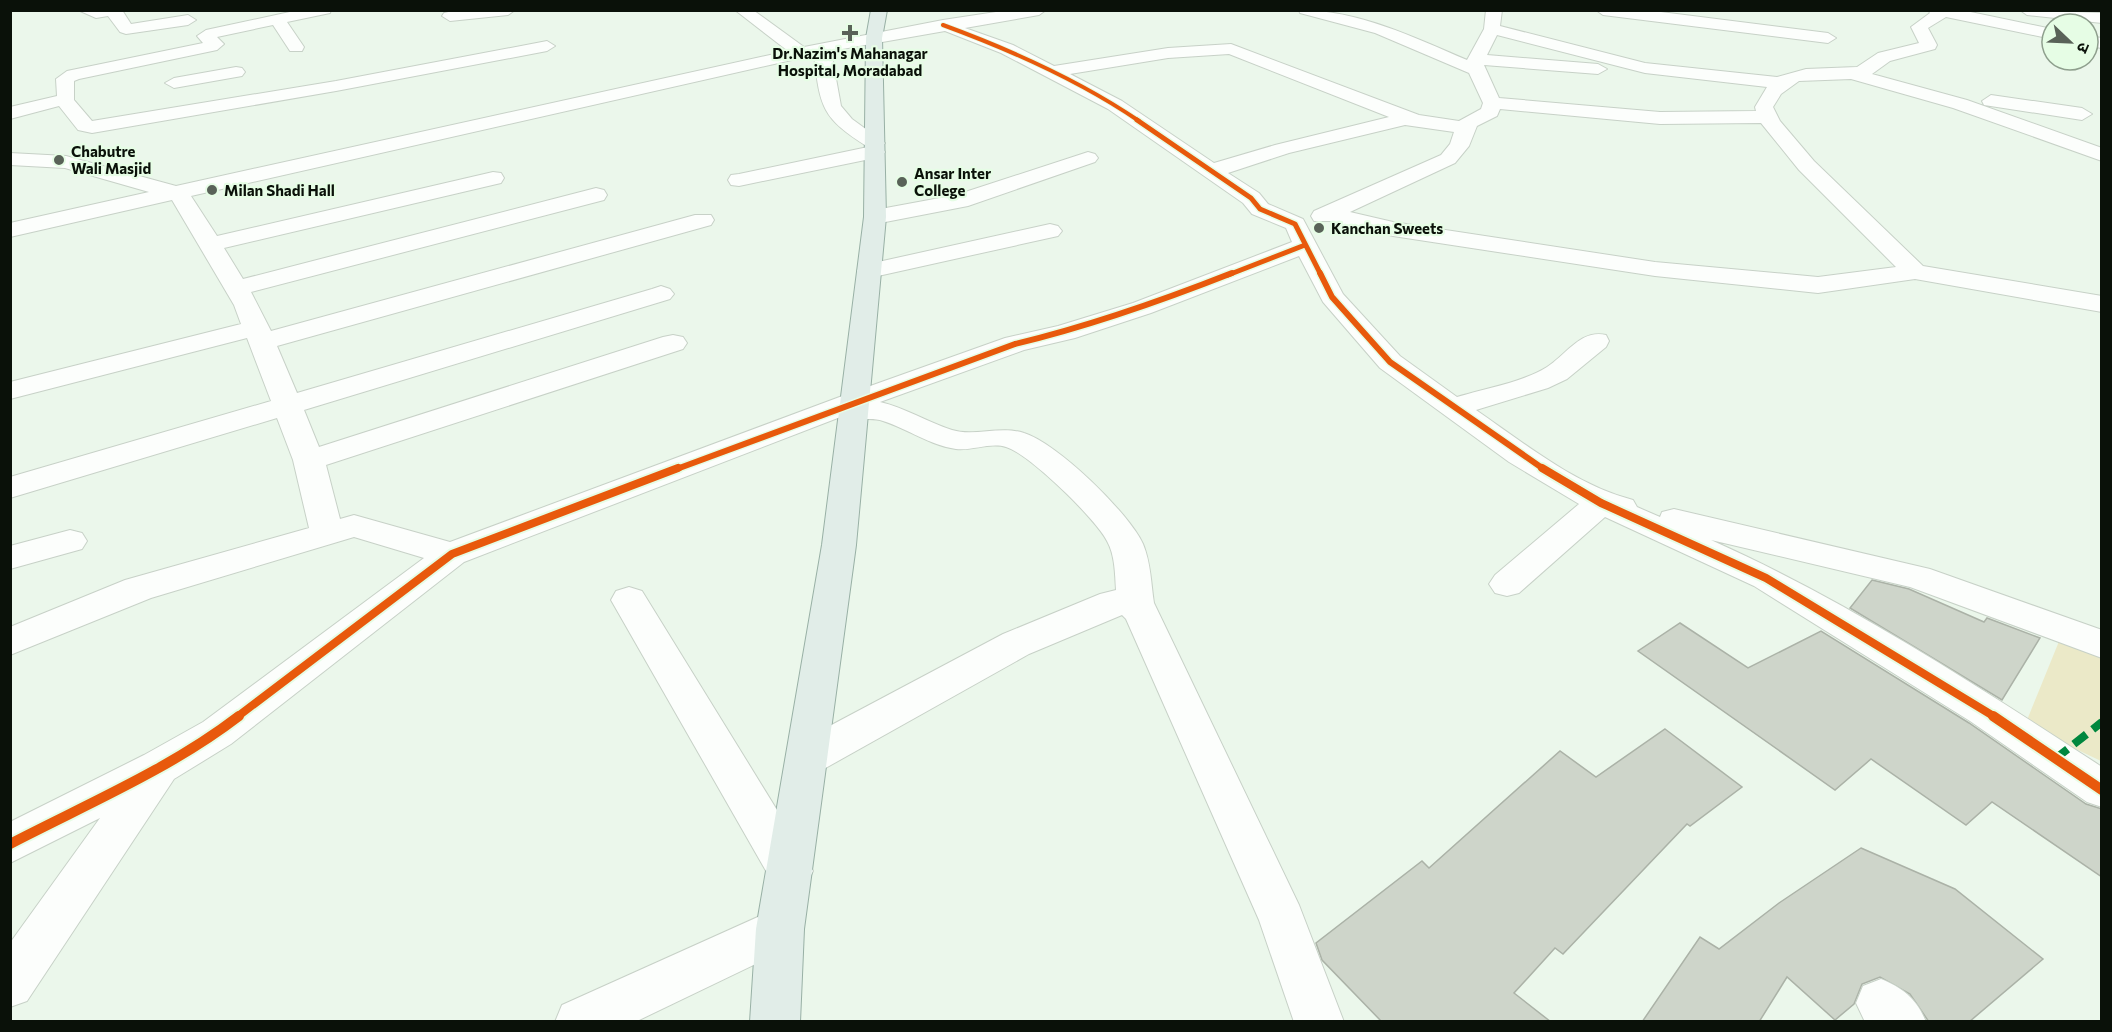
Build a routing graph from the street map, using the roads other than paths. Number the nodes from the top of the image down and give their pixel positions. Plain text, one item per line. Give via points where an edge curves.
1 (85, 10) edge
2 (324, 10) edge
3 (508, 10) edge
4 (742, 10) edge
5 (1039, 10) edge
6 (1306, 10) edge
7 (1604, 10) edge
8 (2027, 10) edge
9 (114, 11) edge
10 (1939, 11) edge
11 (267, 13) edge
12 (450, 16) dead end
13 (2102, 18) edge
14 (188, 20) dead end
15 (1493, 20) edge
16 (206, 24) dead end
17 (877, 24) edge
18 (944, 25) junction
19 (2040, 32) edge
20 (1828, 38) dead end
21 (211, 46) junction
22 (547, 46) dead end
23 (296, 47) dead end
24 (822, 48) junction
25 (802, 53) junction
26 (1477, 65) junction
27 (1656, 70) junction
28 (1052, 72) junction
29 (1852, 74) junction
30 (174, 82) dead end
31 (1779, 83) junction
32 (64, 100) junction
33 (1492, 104) junction
34 (1960, 104) junction
35 (10, 113) edge
36 (2082, 114) dead end
37 (1767, 117) junction
38 (1412, 119) junction
39 (1464, 128) junction
40 (875, 148) junction
41 (2102, 155) edge
42 (1088, 158) dead end
43 (10, 159) edge
44 (44, 162) junction
45 (1212, 171) junction
46 (10, 172) edge
47 (493, 178) dead end
48 (739, 180) dead end
49 (179, 194) junction
50 (596, 195) dead end
51 (1330, 214) junction
52 (875, 217) junction
53 (703, 220) dead end
54 (10, 230) edge
55 (1050, 231) dead end
56 (1300, 235) junction
57 (209, 245) junction
58 (869, 271) junction
59 (1915, 272) junction
60 (661, 294) dead end
61 (2102, 304) edge
62 (251, 317) junction
63 (1596, 341) dead end
64 (673, 343) dead end
65 (10, 370) edge
66 (10, 391) edge
67 (288, 405) junction
68 (855, 406) junction
69 (1453, 407) junction
70 (309, 460) junction
71 (10, 488) edge
72 (1601, 502) junction
73 (327, 532) junction
74 (70, 541) dead end
75 (452, 554) junction
76 (10, 558) edge
77 (1507, 584) dead end
78 (629, 600) dead end
79 (1136, 605) junction
80 (10, 642) edge
81 (2102, 645) edge
82 (807, 758) junction
83 (159, 767) junction
84 (2102, 790) edge
85 (10, 844) edge
86 (790, 871) junction
87 (780, 929) junction
88 (10, 984) edge
89 (580, 1022) edge
90 (775, 1022) edge
91 (1319, 1022) edge

1 - 9 street
2 - 11 street via 300,16
3 - 12 street
4 - 25 street
5 - 18 street
6 - 26 street via 1381,30
7 - 20 street
8 - 13 street
9 - 14 street via 130,29
10 - 19 street
10 - 29 street via 1919,27 1929,45 1886,56 1864,72
11 - 16 street
11 - 21 street via 208,34 205,36 216,44
11 - 23 street
15 - 26 street
15 - 27 street
17 - 18 street
17 - 24 street
17 - 40 main road
18 - 28 street
21 - 30 street via 230,54 238,76
21 - 32 street via 73,75 65,79 68,98
22 - 32 street via 92,127 85,126
24 - 25 street
24 - 40 street via 834,114
25 - 49 street
26 - 27 street
26 - 33 street
27 - 31 street
28 - 38 street via 1168,53 1231,49
28 - 45 street via 1115,105
29 - 31 street via 1801,74
29 - 34 street
31 - 37 street via 1764,107
32 - 35 street
33 - 37 street via 1660,118
33 - 39 street via 1490,112
34 - 36 street via 1985,100
34 - 41 street
37 - 59 street via 1827,188
38 - 39 street
38 - 45 street via 1282,149
39 - 51 street via 1459,147 1448,159
40 - 48 street
40 - 52 main road
42 - 52 street via 968,198
43 - 44 street
44 - 46 street
44 - 49 street via 66,162
45 - 56 street
47 - 57 street
49 - 54 street
49 - 57 street
50 - 62 street
51 - 56 street
51 - 59 street via 1393,229 1632,265 1818,285
52 - 58 main road
53 - 62 street
55 - 58 street
56 - 68 street via 1142,308 1014,344
56 - 69 street via 1332,297 1390,362
57 - 62 street
58 - 68 main road
59 - 61 street
60 - 67 street
62 - 65 street
62 - 66 street
62 - 67 street
63 - 69 street via 1557,373 1538,382
64 - 70 street
67 - 70 street
67 - 71 street
68 - 75 street
68 - 79 street via 887,410 961,441 1007,438 1030,447 1118,530 1126,543
68 - 82 main road
69 - 72 street via 1520,455
70 - 73 street
72 - 77 street
72 - 81 street via 1918,577
72 - 84 street via 1766,578 1984,710
73 - 75 street via 354,526
73 - 80 street via 138,589
74 - 76 street
75 - 83 street via 217,733
78 - 86 street
79 - 82 street via 1113,603 1016,644
79 - 91 street via 1282,920
82 - 86 main road
83 - 85 street
83 - 88 street
86 - 87 main road
87 - 89 street
87 - 90 main road

